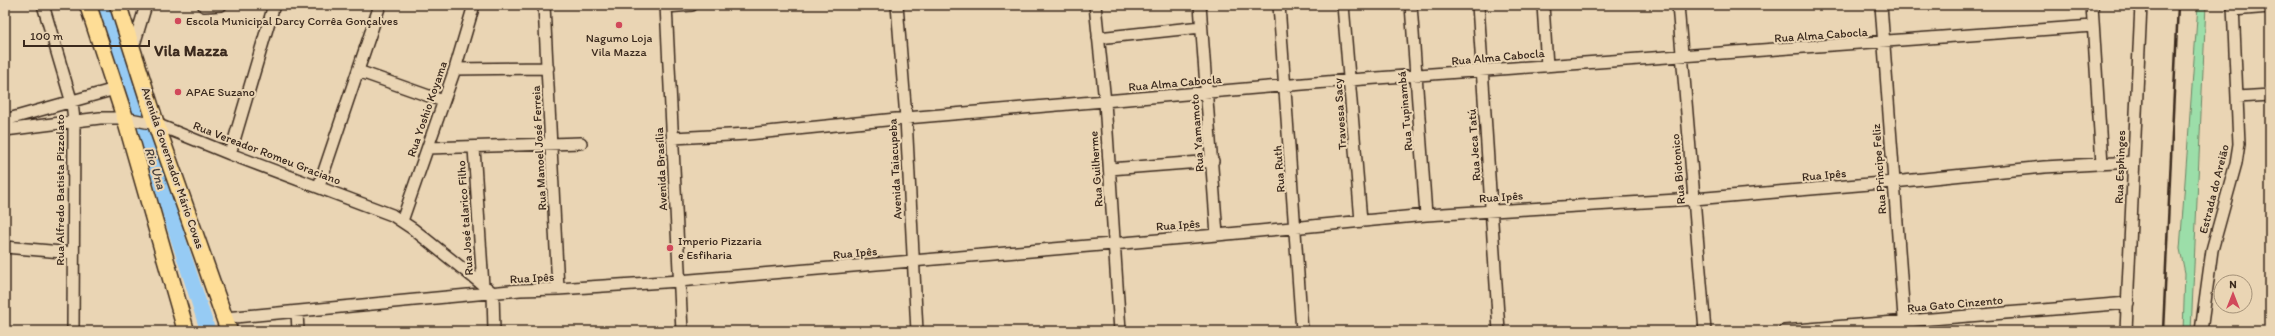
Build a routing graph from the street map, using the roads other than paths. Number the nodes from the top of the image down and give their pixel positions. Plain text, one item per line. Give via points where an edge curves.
1 (43, 5) edge
2 (88, 5) edge
3 (118, 5) edge
4 (146, 5) edge
5 (221, 5) edge
6 (274, 5) edge
7 (380, 5) edge
8 (474, 5) edge
9 (544, 5) edge
10 (692, 5) edge
11 (897, 5) edge
12 (1095, 5) edge
13 (1200, 5) edge
14 (1279, 5) edge
15 (1343, 5) edge
16 (1411, 5) edge
17 (1478, 5) edge
18 (1543, 5) edge
19 (1678, 5) edge
20 (1881, 5) edge
21 (2092, 5) edge
22 (2141, 5) edge
23 (204, 6) edge
24 (666, 6) edge
25 (2270, 7) edge
26 (2233, 8) edge
27 (2093, 26) junction
28 (1201, 27) junction
29 (1098, 38) junction
30 (1884, 43) junction
31 (133, 48) junction
32 (1681, 58) junction
33 (1547, 66) junction
34 (548, 68) junction
35 (455, 69) junction
36 (358, 71) junction
37 (1482, 72) junction
38 (1416, 77) junction
39 (1350, 80) junction
40 (1286, 86) junction
41 (115, 89) junction
42 (1207, 92) junction
43 (2270, 95) edge
44 (2238, 97) junction
45 (443, 102) junction
46 (1105, 102) junction
47 (72, 103) junction
48 (906, 118) junction
49 (126, 119) junction
50 (5, 120) edge
51 (74, 120) junction
52 (154, 123) junction
53 (5, 130) edge
54 (672, 138) junction
55 (581, 143) dead end
56 (552, 145) junction
57 (428, 148) junction
58 (474, 148) junction
59 (230, 154) junction
60 (1212, 161) junction
61 (2133, 162) junction
62 (2102, 164) junction
63 (1110, 169) junction
64 (1893, 182) junction
65 (319, 186) junction
66 (1694, 199) junction
67 (1491, 210) junction
68 (1426, 215) junction
69 (402, 221) junction
70 (1361, 221) junction
71 (1296, 228) junction
72 (1217, 235) junction
73 (1114, 244) junction
74 (5, 247) edge
75 (73, 253) junction
76 (912, 261) junction
77 (679, 281) junction
78 (482, 286) junction
79 (558, 289) junction
80 (493, 293) junction
81 (2128, 303) junction
82 (297, 312) junction
83 (227, 324) edge
84 (1905, 326) edge
85 (73, 331) edge
86 (186, 331) edge
87 (298, 331) edge
88 (494, 331) edge
89 (682, 331) edge
90 (917, 331) edge
91 (1120, 331) edge
92 (1302, 331) edge
93 (1499, 331) edge
94 (1705, 331) edge
95 (1784, 331) edge
96 (2126, 331) edge
97 (2202, 331) edge

1 - 47 street, Rua Alfredo Batista Pizzolato
2 - 41 highway
3 - 31 highway, Avenida Governador Mário Covas
4 - 31 street
5 - 23 street
6 - 59 street
7 - 36 street
8 - 35 street, Rua Yoshio Koyama
9 - 34 street, Rua Manoel José Ferreia
10 - 24 street
11 - 48 street, Avenida Taiacupeba
12 - 29 street, Rua Guilherme
13 - 28 street, Rua Yamamoto
14 - 40 street, Rua Ruth
15 - 39 street, Travessa Sacy
16 - 38 street, Rua Tupinambá
17 - 37 street, Rua Jeca Tatú
18 - 33 street
19 - 32 street, Rua Biotonico
20 - 30 street, Rua Principe Feliz
21 - 27 street, Rua Esphinges
22 - 61 street, Rua Esphinges
24 - 54 street, Avenida Brasília
25 - 26 street
26 - 44 street, Estrada do Areião
27 - 30 street, Rua Alma Cabocla
27 - 62 street, Rua Esphinges
28 - 29 street
28 - 42 street, Rua Yamamoto
29 - 46 street, Rua Guilherme
30 - 32 street, Rua Alma Cabocla
30 - 64 street, Rua Principe Feliz
31 - 52 highway, Avenida Governador Mário Covas
32 - 33 street, Rua Alma Cabocla
32 - 66 street, Rua Biotonico
33 - 37 street, Rua Alma Cabocla
34 - 35 street
34 - 56 street, Rua Manoel José Ferreia
35 - 45 street, Rua Yoshio Koyama
36 - 45 street
36 - 65 street
37 - 38 street, Rua Alma Cabocla
37 - 67 street, Rua Jeca Tatú
38 - 39 street, Rua Alma Cabocla
38 - 68 street, Rua Tupinambá
39 - 40 street, Rua Alma Cabocla
39 - 70 street, Travessa Sacy
40 - 42 street, Rua Alma Cabocla
40 - 71 street, Rua Ruth
41 - 47 street
41 - 49 highway
42 - 46 street, Rua Alma Cabocla
42 - 60 street, Rua Yamamoto
43 - 44 street
44 - 97 street, Estrada do Areião via 2239,144 2212,250
45 - 57 street, Rua Yoshio Koyama
46 - 48 street, Rua Alma Cabocla
46 - 63 street, Rua Guilherme
47 - 50 street
47 - 51 street, Rua Alfredo Batista Pizzolato
48 - 54 street, Rua Alma Cabocla via 748,134
48 - 76 street, Avenida Taiacupeba
49 - 51 street, Rua Vereador Romeu Graciano
49 - 52 street, Rua Vereador Romeu Graciano
49 - 86 highway
51 - 53 street, Rua Vereador Romeu Graciano
51 - 75 street, Rua Alfredo Batista Pizzolato
52 - 59 street, Rua Vereador Romeu Graciano
52 - 83 highway, Avenida Governador Mário Covas
54 - 77 street, Avenida Brasília
55 - 56 street
56 - 58 street
56 - 79 street, Rua Manoel José Ferreia
57 - 58 street
57 - 69 street, Rua Yoshio Koyama
58 - 78 street, Rua José talarico Filho
59 - 65 street, Rua Vereador Romeu Graciano
60 - 63 street
60 - 72 street, Rua Yamamoto
61 - 62 street, Rua Ipês
61 - 81 street, Rua Esphinges
62 - 64 street, Rua Ipês
63 - 73 street, Rua Guilherme
64 - 66 street, Rua Ipês
64 - 84 street, Rua Principe Feliz
65 - 69 street, Rua Vereador Romeu Graciano
66 - 67 street, Rua Ipês
66 - 94 street, Rua Biotonico
67 - 68 street, Rua Ipês
67 - 93 street, Rua Jeca Tatú
68 - 70 street, Rua Ipês
69 - 78 street, Rua Vereador Romeu Graciano
70 - 71 street, Rua Ipês
71 - 72 street, Rua Ipês
71 - 92 street, Rua Ruth
72 - 73 street, Rua Ipês
73 - 76 street, Rua Ipês
73 - 91 street, Rua Guilherme
74 - 75 street
75 - 85 street, Rua Alfredo Batista Pizzolato
76 - 77 street, Rua Ipês
76 - 90 street, Avenida Taiacupeba
77 - 79 street, Rua Ipês
77 - 89 street, Avenida Brasília
78 - 80 street, Rua Vereador Romeu Graciano
79 - 80 street, Rua Ipês
80 - 82 street, Rua Ipês
80 - 88 street
81 - 84 street, Rua Gato Cinzento
81 - 96 street, Rua Esphinges
82 - 83 street, Rua Ipês
82 - 87 street
84 - 95 street, Rua Gato Cinzento

